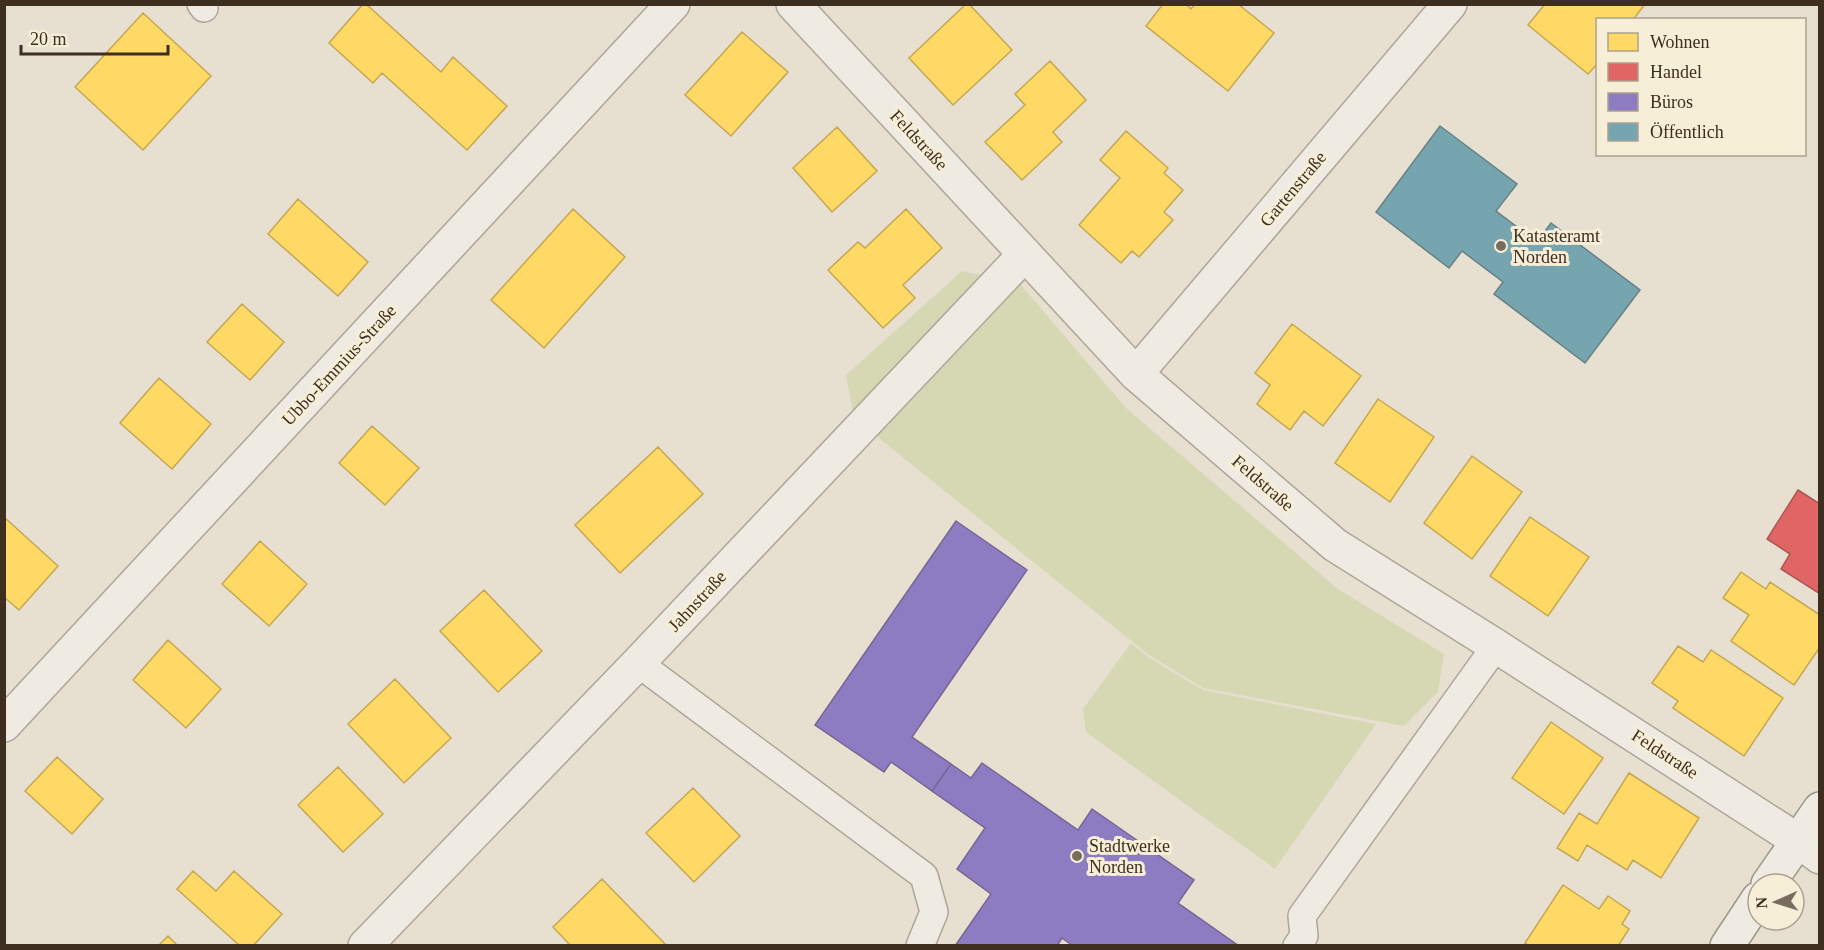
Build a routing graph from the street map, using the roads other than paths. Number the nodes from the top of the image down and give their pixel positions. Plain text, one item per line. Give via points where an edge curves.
1 (673, 4) edge
2 (793, 4) edge
3 (1450, 4) edge
4 (1025, 254) junction
5 (1136, 374) junction
6 (1496, 645) junction
7 (638, 663) junction
8 (4, 725) edge
9 (1820, 808) edge
10 (1808, 849) edge
11 (1782, 872) edge
12 (1746, 917) edge
13 (365, 945) edge
14 (920, 945) edge
15 (1298, 945) edge
16 (1727, 945) edge

1 - 8 street, Ubbo-Emmius-Straße
2 - 4 street, Feldstraße
3 - 5 street, Gartenstraße
4 - 5 street, Feldstraße
4 - 7 street, Jahnstraße
5 - 6 street, Feldstraße via 1335,545
6 - 10 street, Feldstraße
6 - 15 lane via 1302,916 1304,936
7 - 13 street, Jahnstraße
7 - 14 lane via 924,876 934,912
9 - 10 street
10 - 11 street
12 - 16 street

